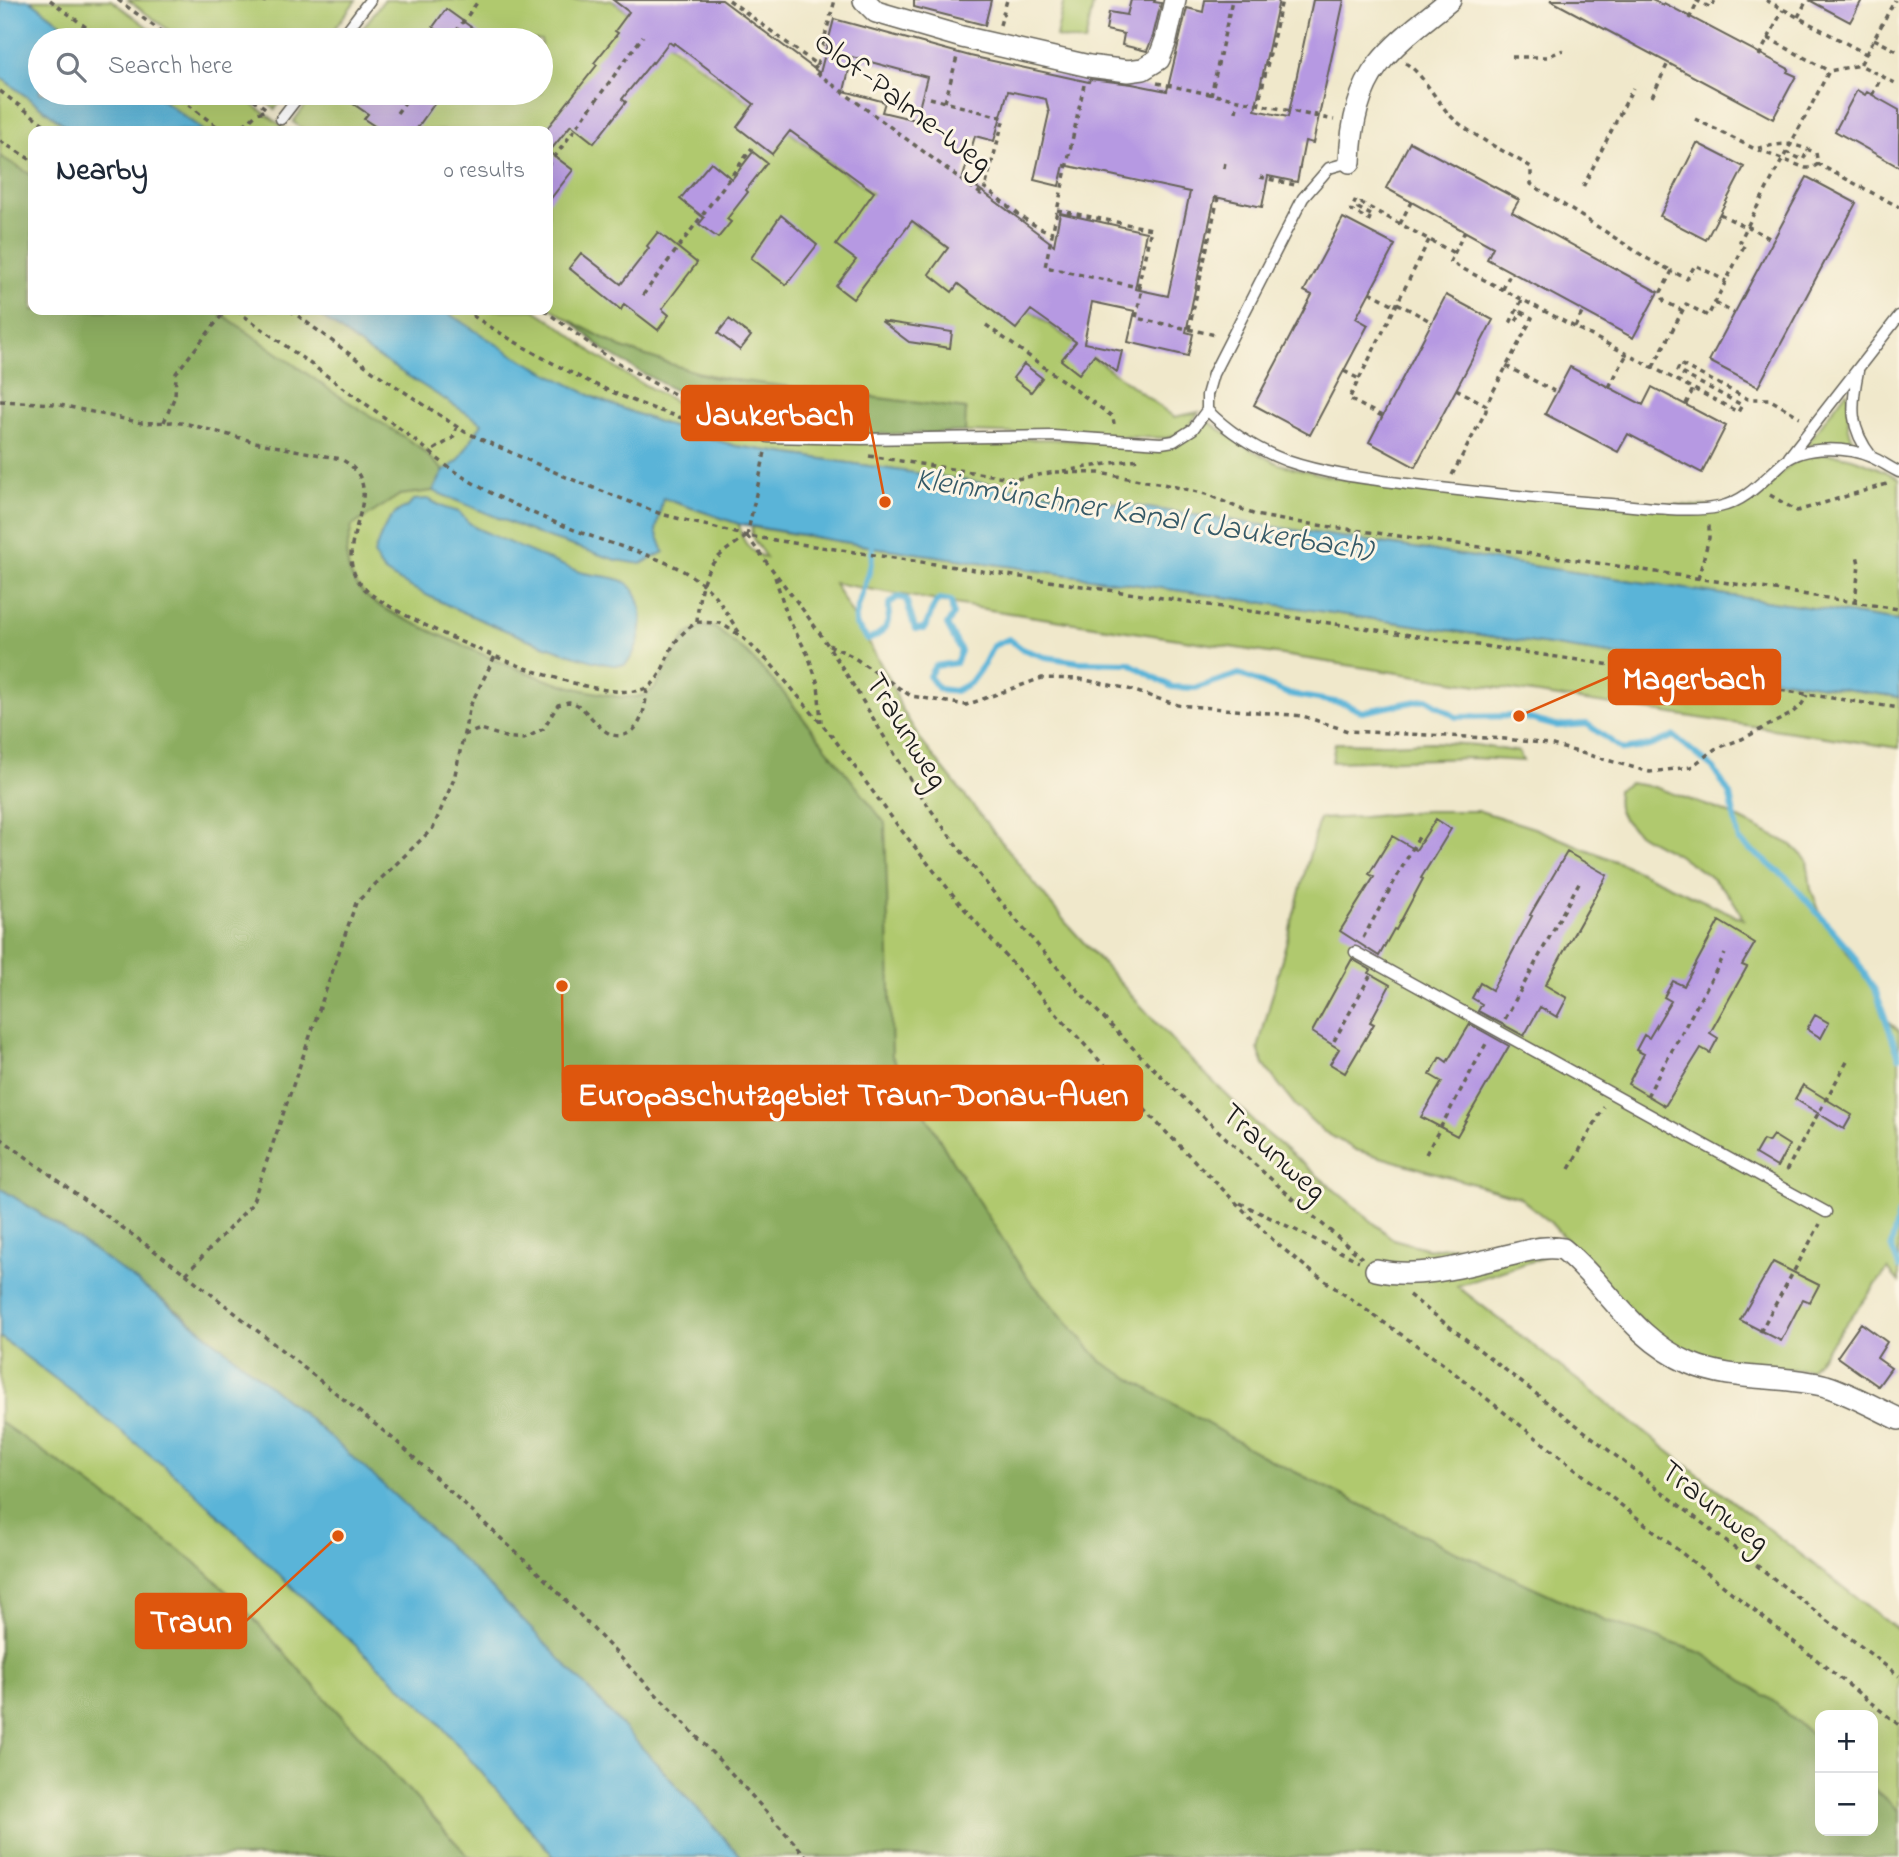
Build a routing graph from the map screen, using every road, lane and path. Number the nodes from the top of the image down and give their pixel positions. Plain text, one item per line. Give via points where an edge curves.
1 (50, 0) edge
2 (118, 0) edge
3 (370, 0) edge
4 (480, 0) edge
5 (835, 0) edge
6 (864, 0) edge
7 (1175, 0) edge
8 (1232, 0) edge
9 (1282, 0) edge
10 (1450, 0) edge
11 (1715, 0) edge
12 (1766, 0) edge
13 (1807, 0) edge
14 (1895, 0) edge
15 (731, 1) edge
16 (1697, 1) edge
17 (1783, 10) junction
18 (1798, 18) junction
19 (1689, 19) dead end
20 (87, 28) edge
21 (156, 28) edge
22 (349, 28) edge
23 (459, 28) edge
24 (643, 36) dead end
25 (962, 37) junction
26 (1768, 38) junction
27 (1874, 39) junction
28 (1563, 50) dead end
29 (1899, 52) edge
30 (1866, 54) junction
31 (1759, 56) dead end
32 (1512, 57) dead end
33 (1398, 61) dead end
34 (1668, 64) dead end
35 (817, 65) junction
36 (1089, 65) junction
37 (1860, 65) junction
38 (1143, 69) junction
39 (1829, 71) junction
40 (1882, 76) junction
41 (1899, 85) edge
42 (1633, 88) dead end
43 (0, 91) edge
44 (1872, 95) dead end
45 (1211, 96) junction
46 (1652, 97) dead end
47 (930, 98) dead end
48 (945, 102) junction
49 (1238, 102) junction
50 (188, 105) edge
51 (292, 105) edge
52 (403, 105) edge
53 (1258, 106) junction
54 (1317, 108) dead end
55 (268, 110) dead end
56 (1236, 112) dead end
57 (397, 113) dead end
58 (1315, 118) junction
59 (1695, 119) dead end
60 (281, 120) dead end
61 (1342, 121) dead end
62 (46, 126) edge
63 (217, 126) edge
64 (239, 126) edge
65 (0, 141) edge
66 (752, 148) dead end
67 (1755, 149) junction
68 (1808, 150) junction
69 (1786, 152) junction
70 (28, 158) edge
71 (553, 159) edge
72 (1225, 162) dead end
73 (1350, 162) joint
74 (1818, 164) junction
75 (1224, 168) dead end
76 (1260, 177) dead end
77 (1583, 187) dead end
78 (985, 188) junction
79 (1309, 191) junction
80 (1219, 193) dead end
81 (1356, 200) dead end
82 (1411, 202) dead end
83 (1899, 207) edge
84 (1057, 210) junction
85 (1720, 214) dead end
86 (1400, 224) junction
87 (1747, 227) junction
88 (1465, 231) dead end
89 (1053, 232) junction
90 (1429, 240) junction
91 (1773, 240) dead end
92 (1454, 253) junction
93 (1672, 271) junction
94 (1511, 272) dead end
95 (1726, 281) junction
96 (1138, 287) junction
97 (1503, 289) junction
98 (1370, 292) dead end
99 (643, 295) dead end
100 (1522, 300) junction
101 (1714, 303) junction
102 (1396, 305) junction
103 (1583, 311) dead end
104 (1683, 311) junction
105 (1734, 313) dead end
106 (222, 315) edge
107 (243, 315) edge
108 (297, 315) edge
109 (472, 315) edge
110 (551, 315) edge
111 (1899, 316) edge
112 (1432, 322) dead end
113 (986, 325) dead end
114 (1575, 327) junction
115 (1189, 330) junction
116 (1231, 339) junction
117 (1627, 354) junction
118 (1506, 366) junction
119 (1653, 368) junction
120 (1859, 368) junction
121 (1344, 371) dead end
122 (1359, 379) junction
123 (1609, 387) dead end
124 (1456, 389) dead end
125 (1693, 389) junction
126 (1554, 391) dead end
127 (0, 401) edge
128 (1686, 404) dead end
129 (1486, 405) junction
130 (1207, 410) junction
131 (1382, 416) dead end
132 (164, 422) junction
133 (1814, 425) junction
134 (457, 426) junction
135 (768, 437) junction
136 (1116, 440) junction
137 (430, 452) junction
138 (866, 456) dead end
139 (1872, 457) junction
140 (1143, 459) dead end
141 (1787, 460) junction
142 (1055, 472) junction
143 (1899, 472) edge
144 (1899, 481) edge
145 (1757, 486) junction
146 (1445, 488) junction
147 (1708, 508) junction
148 (747, 536) junction
149 (1857, 555) dead end
150 (774, 572) junction
151 (1698, 579) junction
152 (702, 585) junction
153 (1855, 602) junction
154 (1899, 609) edge
155 (697, 622) junction
156 (741, 636) junction
157 (827, 644) junction
158 (495, 656) junction
159 (646, 688) junction
160 (1807, 695) junction
161 (1899, 708) edge
162 (821, 723) junction
163 (464, 735) junction
164 (1420, 835) dead end
165 (1581, 879) dead end
166 (1355, 952) joint
167 (1726, 954) dead end
168 (1377, 964) junction
169 (1496, 1030) junction
170 (1334, 1041) dead end
171 (1848, 1060) dead end
172 (1612, 1093) junction
173 (1640, 1109) junction
174 (0, 1138) edge
175 (1426, 1154) dead end
176 (1569, 1169) dead end
177 (1778, 1185) junction
178 (1237, 1202) junction
179 (1826, 1212) joint
180 (1376, 1270) junction
181 (186, 1274) junction
182 (1409, 1295) dead end
183 (1759, 1332) dead end
184 (1899, 1419) edge
185 (1899, 1676) edge
186 (1899, 1725) edge
187 (807, 1857) edge

1 - 20 path
2 - 21 path
3 - 22 lane
4 - 23 path
5 - 35 path
6 - 25 street via 876,12
7 - 38 street via 1159,59
8 - 45 path
9 - 53 path
10 - 73 street via 1377,65 1357,108
11 - 16 path via 1711,8
12 - 17 path
13 - 18 path
14 - 27 path
15 - 35 path, Olof-Palme-Weg
16 - 19 path
17 - 18 path
17 - 26 path
18 - 30 path
24 - 71 path
25 - 36 street
25 - 48 path
26 - 31 path
26 - 39 path
27 - 29 path
27 - 30 path
28 - 32 path via 1548,57
30 - 37 path
33 - 93 path via 1411,66 1456,121 1531,167 1531,184
34 - 46 path
35 - 78 path, Olof-Palme-Weg via 813,70 981,194
36 - 38 street
36 - 84 path
37 - 39 path
37 - 40 path
38 - 45 path via 1158,84
39 - 69 path, bridge
40 - 41 path
40 - 44 path
42 - 77 path
43 - 62 path
45 - 49 path
47 - 48 path
48 - 78 path via 1004,118
49 - 53 path
49 - 56 path
50 - 63 path
51 - 60 lane
52 - 57 path
53 - 58 path
54 - 58 path
55 - 64 path
58 - 61 path
59 - 67 path
65 - 70 path
66 - 99 path
67 - 68 path via 1785,142
67 - 74 path via 1806,168
68 - 69 path via 1803,160
68 - 74 path via 1816,153
69 - 87 path, bridge
72 - 75 path
73 - 79 lane via 1329,168
74 - 83 path
76 - 79 path
78 - 89 path, Olof-Palme-Weg via 1044,231
79 - 116 lane
80 - 115 path
81 - 86 path via 1350,210 1369,220 1371,215 1358,208 1361,203
82 - 86 path
84 - 89 path
84 - 96 path via 1151,229
85 - 87 path
86 - 90 path
87 - 91 path
87 - 95 path via 1740,241 1745,244
88 - 92 path
89 - 96 path via 1045,267
90 - 92 path
90 - 102 path
92 - 97 path via 1450,262
93 - 95 path via 1688,279 1695,265
93 - 104 path via 1661,292 1664,301
94 - 97 path
95 - 101 path
96 - 115 path via 1142,288 1136,318
97 - 100 path
98 - 102 path
100 - 114 path
100 - 118 path via 1511,321 1515,323 1521,313 1532,318
101 - 104 path via 1708,316 1686,304
101 - 105 path
102 - 112 path
102 - 122 path
103 - 114 path
104 - 119 path
106 - 132 path via 176,373 175,396
107 - 137 path
108 - 134 path
109 - 135 path via 567,372 662,412
110 - 135 path via 605,355 666,390
111 - 120 lane
113 - 136 path via 1113,417
114 - 117 path
115 - 116 path
116 - 130 lane via 1213,374
117 - 119 path
117 - 123 path
118 - 126 path
118 - 129 path
119 - 125 path
120 - 133 lane
120 - 139 lane via 1854,428
121 - 122 path
122 - 131 path via 1349,399
124 - 129 path
125 - 128 path
125 - 133 path via 1738,412 1742,405 1676,371 1680,364 1748,399 1769,399
127 - 132 path via 56,404 132,422
129 - 146 path
130 - 136 lane via 1193,429 1174,441
130 - 146 lane via 1245,439 1290,462
132 - 158 path via 352,465 363,495 351,546 358,581 394,610
133 - 141 lane
134 - 137 path via 453,438
134 - 148 path via 566,477 661,514
135 - 136 lane
135 - 148 path
137 - 152 path via 459,476 596,538 668,563
138 - 142 path via 1016,479
139 - 141 lane via 1830,450
139 - 143 lane
140 - 142 path
141 - 145 lane
142 - 151 path via 1099,473 1163,484 1206,494 1255,515 1288,521
144 - 145 path via 1797,511
145 - 147 lane via 1734,502
146 - 147 lane
147 - 151 path via 1709,538
148 - 150 path, Traunweg
148 - 152 path via 713,561
148 - 160 path
149 - 153 path
150 - 157 path, Traunweg
150 - 162 path via 788,618 818,684
151 - 153 path
152 - 155 path
152 - 156 path via 715,596
153 - 154 path
155 - 156 path via 720,623
155 - 159 path via 680,636
156 - 162 path
157 - 160 path via 911,696 966,705 1042,678 1080,679 1178,705 1303,716 1348,731 1549,744 1650,772 1691,767 1715,749 1791,714
157 - 180 path, Traunweg via 937,818 1072,984 1177,1094
158 - 159 path via 584,685 625,691
158 - 163 path via 470,706
159 - 163 path via 641,717 626,735 605,732 570,702 558,705 544,729 524,739 481,729
160 - 161 path
162 - 178 path via 962,906 1159,1125
163 - 181 path via 454,779 433,828 356,903 252,1204
164 - 166 path
165 - 169 path
166 - 168 lane
167 - 173 path
168 - 169 lane
168 - 170 path
169 - 172 lane
169 - 175 path
171 - 177 path
172 - 173 lane
172 - 176 path
173 - 177 lane
174 - 181 path
177 - 179 lane
178 - 180 path
178 - 186 path via 1311,1271 1443,1364
179 - 183 path
180 - 184 street via 1408,1274 1539,1249 1563,1249 1640,1330 1689,1363 1715,1371 1825,1386
181 - 187 path via 396,1441 551,1584
182 - 185 path, Traunweg

